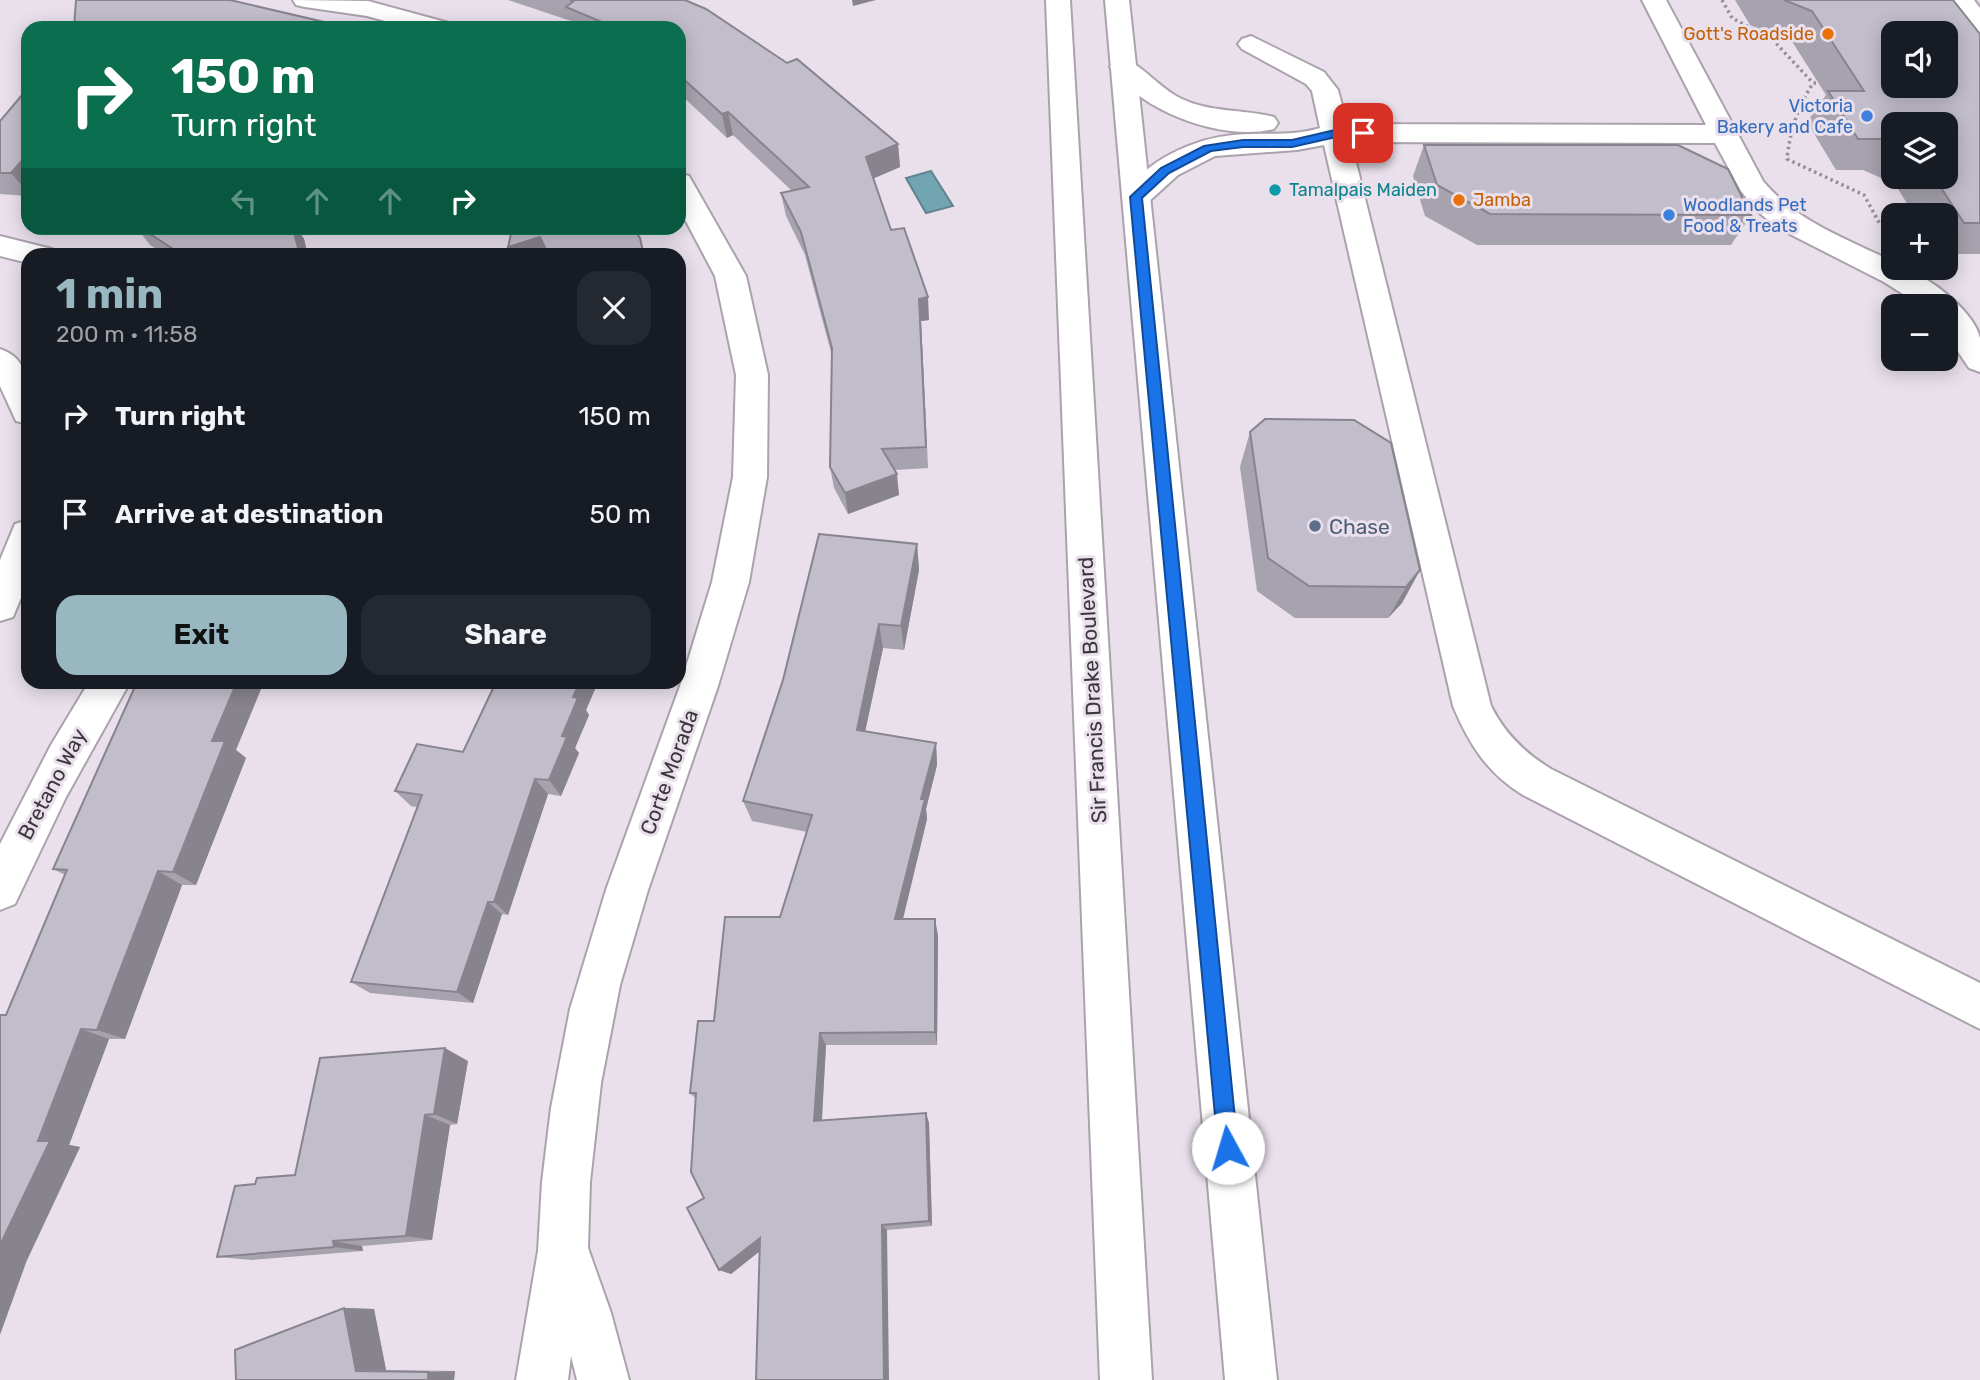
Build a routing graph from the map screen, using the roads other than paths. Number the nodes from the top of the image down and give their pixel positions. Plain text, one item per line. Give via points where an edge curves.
1 (305, 0) edge
2 (1058, 0) edge
3 (1117, 0) edge
4 (1654, 0) edge
5 (1961, 0) edge
6 (413, 21) edge
7 (1980, 25) edge
8 (1251, 44) dead end
9 (1123, 67) junction
10 (1335, 133) junction
11 (1724, 134) junction
12 (686, 193) edge
13 (1136, 197) junction
14 (0, 246) edge
15 (21, 251) edge
16 (1924, 294) edge
17 (1958, 328) edge
18 (1980, 360) edge
19 (0, 361) edge
20 (21, 392) edge
21 (21, 552) edge
22 (0, 606) edge
23 (107, 689) edge
24 (0, 890) edge
25 (1980, 1007) edge
26 (563, 1248) junction
27 (542, 1380) edge
28 (603, 1380) edge
29 (1126, 1380) edge
30 (1251, 1380) edge

1 - 6 main road
2 - 29 main road, Sir Francis Drake Boulevard
3 - 9 main road
4 - 11 main road
5 - 7 main road
8 - 10 main road via 1320,82
9 - 10 main road via 1149,92 1200,117 1237,123 1300,123
9 - 13 main road
10 - 11 main road
10 - 13 main road via 1305,142 1208,148 1165,171
10 - 25 main road via 1472,706 1493,746 1518,772
11 - 16 main road via 1765,205
12 - 26 main road, Corte Morada via 722,259 748,342 754,406 750,475 705,674 637,859 598,985 573,1117
13 - 30 main road
14 - 15 main road
17 - 18 main road
19 - 20 main road
21 - 22 main road
23 - 24 main road, Bretano Way via 52,778
26 - 27 main road, Corte Morada
26 - 28 main road, Corte Morada

